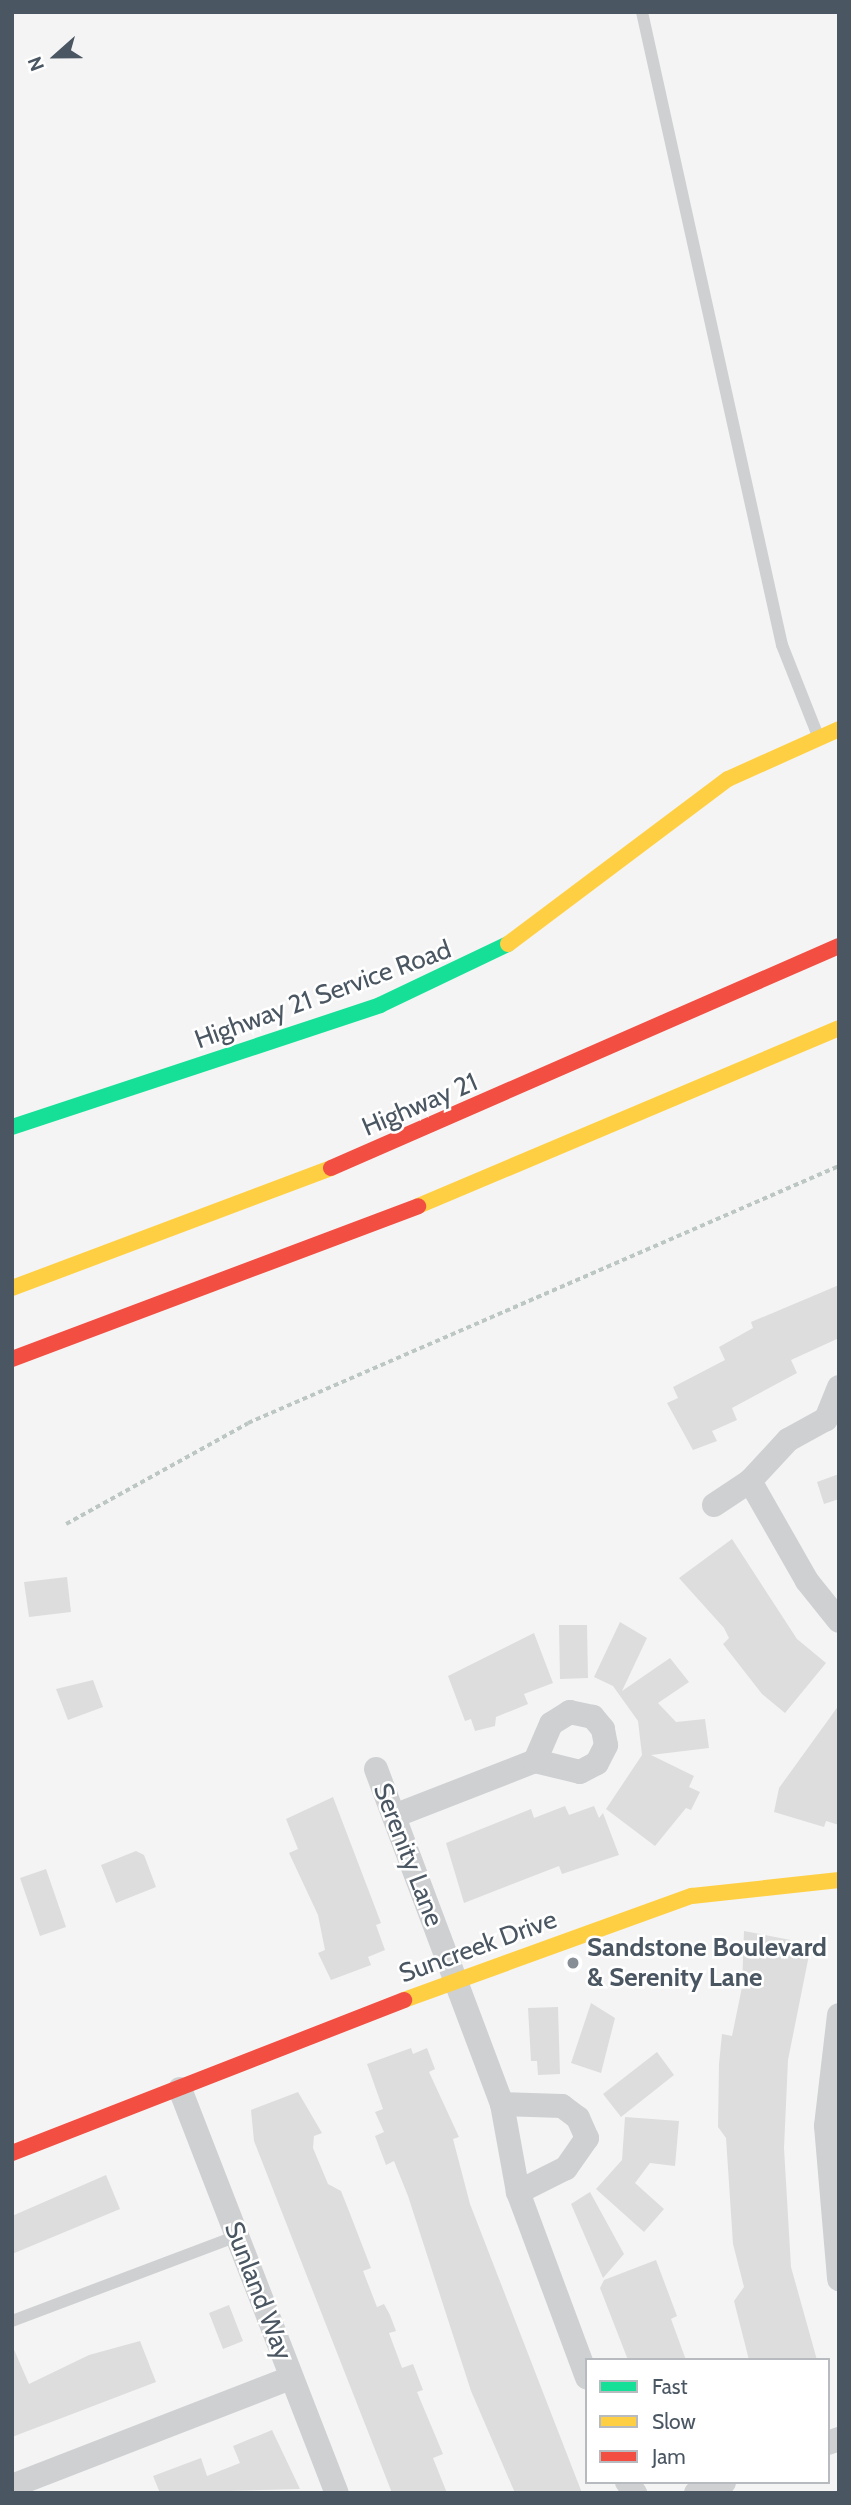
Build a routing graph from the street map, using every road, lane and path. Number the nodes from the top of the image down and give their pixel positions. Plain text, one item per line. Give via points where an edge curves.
1 (642, 12) edge
2 (839, 729) edge
3 (818, 736) junction
4 (839, 946) edge
5 (839, 1028) edge
6 (12, 1127) edge
7 (839, 1166) edge
8 (12, 1288) edge
9 (12, 1359) edge
10 (839, 1387) edge
11 (832, 1420) edge
12 (750, 1480) junction
13 (714, 1505) dead end
14 (66, 1524) dead end
15 (839, 1621) edge
16 (535, 1761) dead end
17 (376, 1769) dead end
18 (394, 1816) junction
19 (839, 1880) edge
20 (455, 1980) junction
21 (839, 2015) edge
22 (180, 2088) junction
23 (502, 2104) junction
24 (12, 2153) edge
25 (518, 2192) junction
26 (237, 2236) junction
27 (839, 2279) edge
28 (12, 2321) edge
29 (585, 2373) edge
30 (291, 2378) junction
31 (719, 2484) edge
32 (12, 2486) edge
33 (337, 2493) edge
34 (696, 2493) edge

1 - 3 lane via 782,645
2 - 3 street, Highway 21 Service Road
3 - 6 street, Highway 21 Service Road via 710,791 589,890 466,969 368,1009
4 - 8 street, Highway 21 via 374,1151
5 - 9 street via 345,1237
7 - 14 path via 248,1423
10 - 11 street
11 - 12 street via 788,1440
12 - 13 street
12 - 15 street via 807,1581
16 - 18 street
17 - 18 street, Serenity Lane
18 - 20 street, Serenity Lane
19 - 20 street, Suncreek Drive via 692,1896
20 - 22 street, Suncreek Drive
20 - 23 street, Serenity Lane
21 - 27 street via 826,2126
22 - 24 street, Suncreek Drive
22 - 26 street, Sunland Way
23 - 25 street, Serenity Lane
23 - 25 street via 562,2106 578,2118 587,2138 566,2168
25 - 29 street, Serenity Lane
26 - 28 lane
26 - 30 street, Sunland Way
30 - 32 street
30 - 33 street, Sunland Way
31 - 34 street

